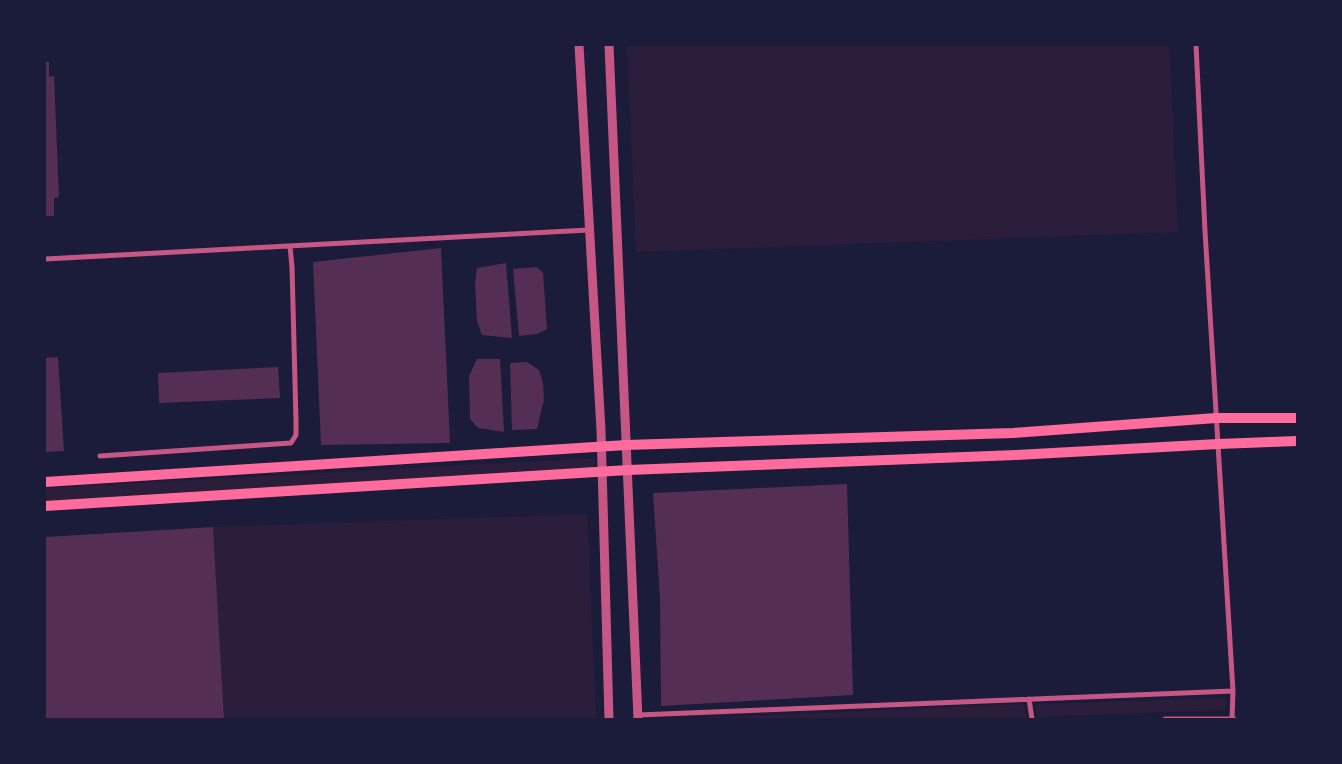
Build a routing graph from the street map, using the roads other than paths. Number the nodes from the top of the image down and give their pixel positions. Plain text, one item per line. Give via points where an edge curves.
1 (579, 45) edge
2 (609, 45) edge
3 (1196, 45) edge
4 (588, 230) junction
5 (290, 246) junction
6 (45, 259) edge
7 (1216, 418) junction
8 (1297, 418) edge
9 (1297, 441) edge
10 (1218, 444) junction
11 (626, 445) junction
12 (601, 447) junction
13 (100, 456) dead end
14 (628, 470) junction
15 (602, 473) junction
16 (45, 482) edge
17 (45, 506) edge
18 (1233, 692) junction
19 (1029, 699) junction
20 (638, 717) edge
21 (609, 719) edge
22 (1032, 719) edge
23 (1165, 719) edge
24 (1233, 719) edge

1 - 4 street
2 - 11 street
3 - 7 street
4 - 5 street
4 - 12 street
5 - 6 street
5 - 13 street via 296,435 291,443
7 - 8 main road
7 - 10 street
7 - 11 main road via 1013,433
9 - 10 main road
10 - 14 main road
10 - 18 street
11 - 12 main road
11 - 14 street
12 - 15 street
12 - 16 main road
14 - 15 main road
14 - 20 street
15 - 17 main road
15 - 21 street
18 - 19 street
18 - 24 street
19 - 20 street
19 - 22 street
23 - 24 street

